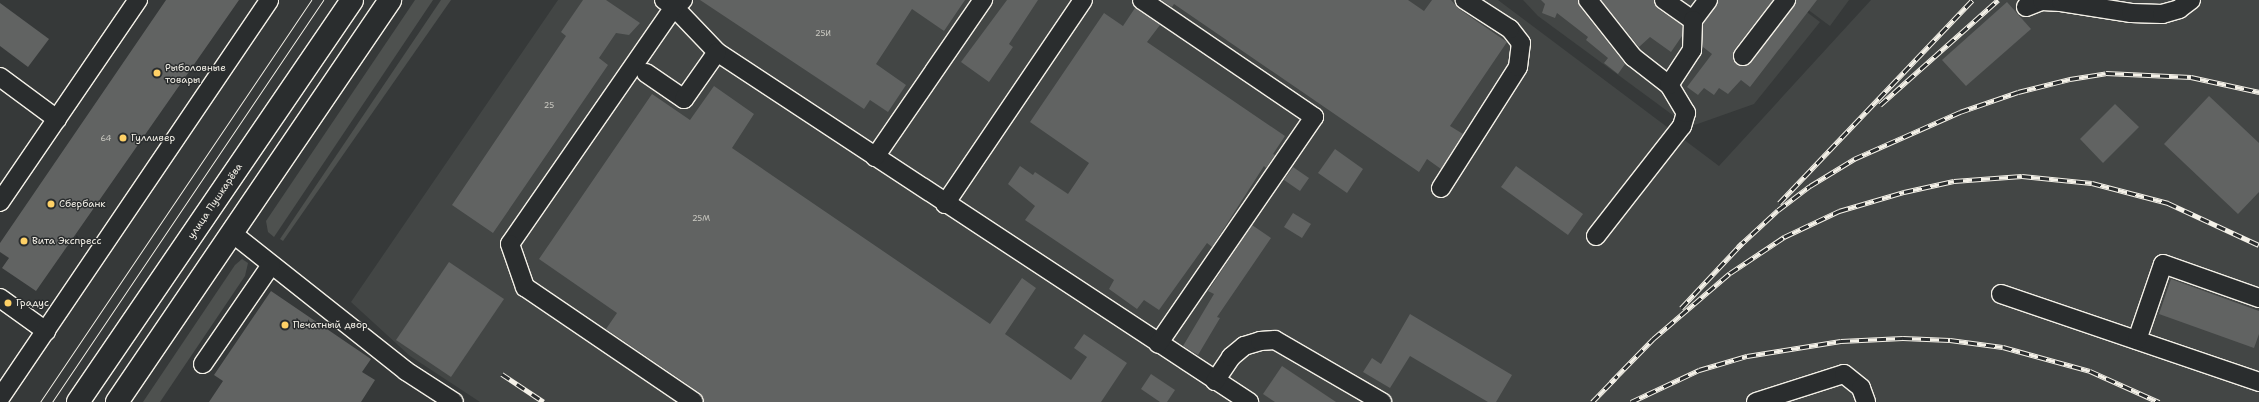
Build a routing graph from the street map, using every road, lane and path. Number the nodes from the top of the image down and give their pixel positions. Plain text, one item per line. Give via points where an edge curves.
1 (138, 0) edge
2 (269, 0) edge
3 (352, 0) edge
4 (390, 0) edge
5 (983, 0) edge
6 (1083, 0) edge
7 (1142, 0) edge
8 (1466, 0) edge
9 (1588, 0) edge
10 (1664, 0) edge
11 (1708, 0) edge
12 (1786, 0) edge
13 (2191, 0) edge
14 (674, 2) edge
15 (2026, 7) dead end
16 (1693, 20) junction
17 (717, 52) junction
18 (1743, 56) dead end
19 (646, 74) dead end
20 (0, 77) edge
21 (1669, 85) junction
22 (57, 119) junction
23 (875, 157) junction
24 (1441, 188) dead end
25 (0, 202) edge
26 (945, 204) junction
27 (206, 214) junction
28 (232, 233) junction
29 (1596, 236) dead end
30 (271, 265) junction
31 (2001, 294) dead end
32 (0, 298) edge
33 (2259, 298) edge
34 (46, 331) junction
35 (2137, 340) junction
36 (1158, 344) junction
37 (203, 364) dead end
38 (1215, 380) junction
39 (2259, 381) edge
40 (0, 398) edge
41 (78, 402) edge
42 (117, 402) edge
43 (454, 402) edge
44 (694, 402) edge
45 (1249, 402) edge
46 (1382, 402) edge
47 (1756, 402) edge
48 (1866, 402) edge

1 - 22 street
2 - 34 street
3 - 27 main road, улица Пушкарёва
4 - 28 main road
5 - 23 street
6 - 26 street
7 - 36 street via 1314,117
8 - 24 street via 1510,29 1517,38 1520,43 1518,67
9 - 21 street via 1633,57
10 - 16 street
11 - 16 street
12 - 18 street
13 - 15 street via 2179,9 2162,14 2131,13 2054,1 2042,1
14 - 17 street
14 - 44 street via 510,244 525,287
16 - 21 street via 1692,50
17 - 19 street via 684,100
17 - 23 street
20 - 22 street
21 - 29 street via 1686,113 1682,126
22 - 25 street
23 - 26 street
26 - 36 street
27 - 28 main road
27 - 41 main road, улица Пушкарёва
28 - 30 street
28 - 42 main road
30 - 37 street
30 - 43 street via 406,371
31 - 35 street
32 - 34 street
33 - 35 street via 2163,264
34 - 40 street
35 - 39 street
36 - 38 street
38 - 45 street
38 - 46 street via 1231,357 1244,346 1260,340 1275,340 1293,348
47 - 48 street via 1844,374 1862,388

